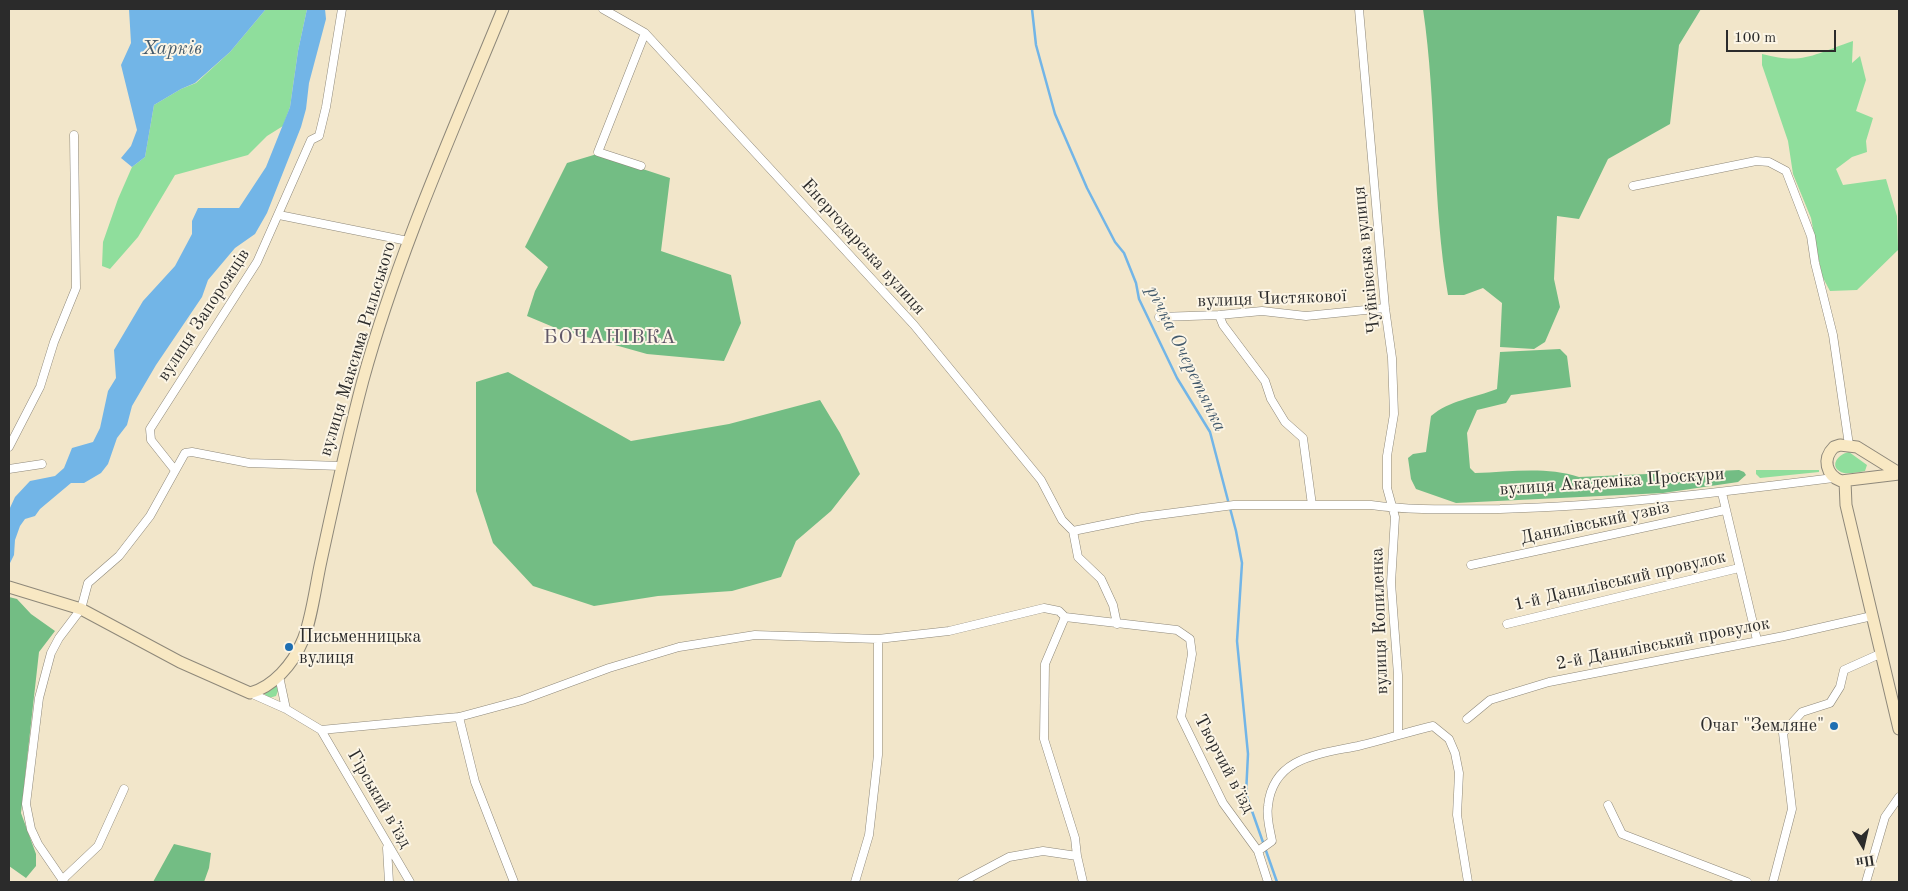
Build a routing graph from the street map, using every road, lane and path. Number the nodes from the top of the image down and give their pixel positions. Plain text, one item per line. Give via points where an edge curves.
1 (342, 9) edge
2 (503, 9) edge
3 (603, 9) edge
4 (1359, 9) edge
5 (645, 33) junction
6 (74, 135) dead end
7 (641, 166) dead end
8 (1633, 186) dead end
9 (279, 215) junction
10 (408, 241) junction
11 (1385, 308) junction
12 (1219, 315) junction
13 (1159, 317) dead end
14 (1849, 445) junction
15 (9, 447) edge
16 (42, 464) dead end
17 (341, 466) junction
18 (9, 469) edge
19 (174, 469) junction
20 (1899, 473) edge
21 (1833, 478) junction
22 (1845, 481) junction
23 (1722, 493) junction
24 (1312, 505) junction
25 (1392, 508) junction
26 (1725, 510) junction
27 (1073, 531) junction
28 (1471, 566) dead end
29 (1739, 568) junction
30 (9, 587) edge
31 (81, 609) junction
32 (1872, 616) junction
33 (1065, 617) junction
34 (1118, 624) junction
35 (1507, 624) dead end
36 (878, 639) junction
37 (1757, 640) junction
38 (1882, 653) junction
39 (279, 676) junction
40 (250, 693) junction
41 (286, 709) junction
42 (459, 716) junction
43 (1466, 719) dead end
44 (1899, 729) edge
45 (321, 730) junction
46 (1398, 734) junction
47 (124, 789) dead end
48 (1899, 796) edge
49 (1608, 805) dead end
50 (387, 846) junction
51 (1258, 851) junction
52 (1077, 856) junction
53 (63, 881) edge
54 (389, 882) edge
55 (410, 882) edge
56 (514, 882) edge
57 (855, 882) edge
58 (962, 882) edge
59 (1083, 882) edge
60 (1268, 882) edge
61 (1468, 882) edge
62 (1748, 882) edge
63 (1773, 882) edge
64 (1866, 882) edge

1 - 9 street, вулиця Запорожців via 319,136 311,140
2 - 10 main road, вулиця Максима Рильського
3 - 5 street, Енергодарська вулиця
4 - 11 street, Чуйківська вулиця
5 - 7 street via 598,152
5 - 27 street, Енергодарська вулиця via 914,325 1041,480 1062,520
6 - 15 street via 76,288 40,387
8 - 14 street via 1756,161 1769,162 1786,171 1811,236 1833,335
9 - 10 street
9 - 19 street, вулиця Запорожців via 257,262 150,429 151,440
10 - 17 main road, вулиця Максима Рильського via 363,380
11 - 12 street, вулиця Чистякової via 1306,316 1262,310
11 - 25 street, Чуйківська вулиця via 1392,358 1394,414 1386,456 1386,488
12 - 13 street, вулиця Чистякової
12 - 24 street via 1265,381 1285,422 1303,438
14 - 20 main road, вулиця Академіка Проскури
14 - 21 main road via 1840,445 1830,452 1827,464
16 - 18 street
17 - 19 street via 249,462 188,452 182,455
17 - 39 main road, вулиця Максима Рильського via 303,641
19 - 31 street via 150,516 119,556 88,583
20 - 22 main road, вулиця Академіка Проскури
21 - 22 main road, вулиця Академіка Проскури
21 - 23 street, вулиця Академіка Проскури
22 - 32 main road via 1846,505
23 - 25 street, вулиця Академіка Проскури via 1557,507
23 - 26 street
24 - 25 street
24 - 27 street via 1223,506
25 - 46 street, вулиця Копиленка via 1395,523 1391,583 1398,676
26 - 28 street, Данилівський узвіз
26 - 29 street
27 - 34 street, Енергодарська вулиця via 1078,557 1101,579 1114,604
29 - 35 street, 1-й Данилівський провулок
29 - 37 street
30 - 31 main road
31 - 40 main road via 180,662
31 - 53 street via 51,653 39,698 26,804 38,844
32 - 37 street, 2-й Данилівський провулок
32 - 38 main road
33 - 34 street
33 - 36 street via 1059,611 1044,608 949,631
33 - 52 street via 1045,664 1044,739 1075,838
34 - 51 street, Творчий в’їзд via 1177,630 1190,640 1192,654 1181,717 1224,803
36 - 42 street via 756,635 679,647 522,700
36 - 57 street via 878,755 869,835
37 - 43 street, 2-й Данилівський провулок via 1549,682 1490,700
38 - 44 main road
38 - 63 street via 1844,670 1840,687 1830,703 1802,712 1783,734 1792,809
39 - 40 main road, вулиця Максима Рильського
39 - 41 street
40 - 41 street
41 - 45 street
42 - 45 street
42 - 56 street via 475,782
45 - 50 street, Гірський в’їзд
46 - 51 street via 1289,765 1280,775 1267,808 1272,841
46 - 61 street via 1433,726 1449,739 1458,773 1457,815
47 - 53 street via 98,846
48 - 64 street via 1885,817
49 - 62 street via 1622,834
50 - 54 street
50 - 55 street, Гірський в’їзд
51 - 60 street, Творчий в’їзд
52 - 58 street via 1043,851 1009,858
52 - 59 street

